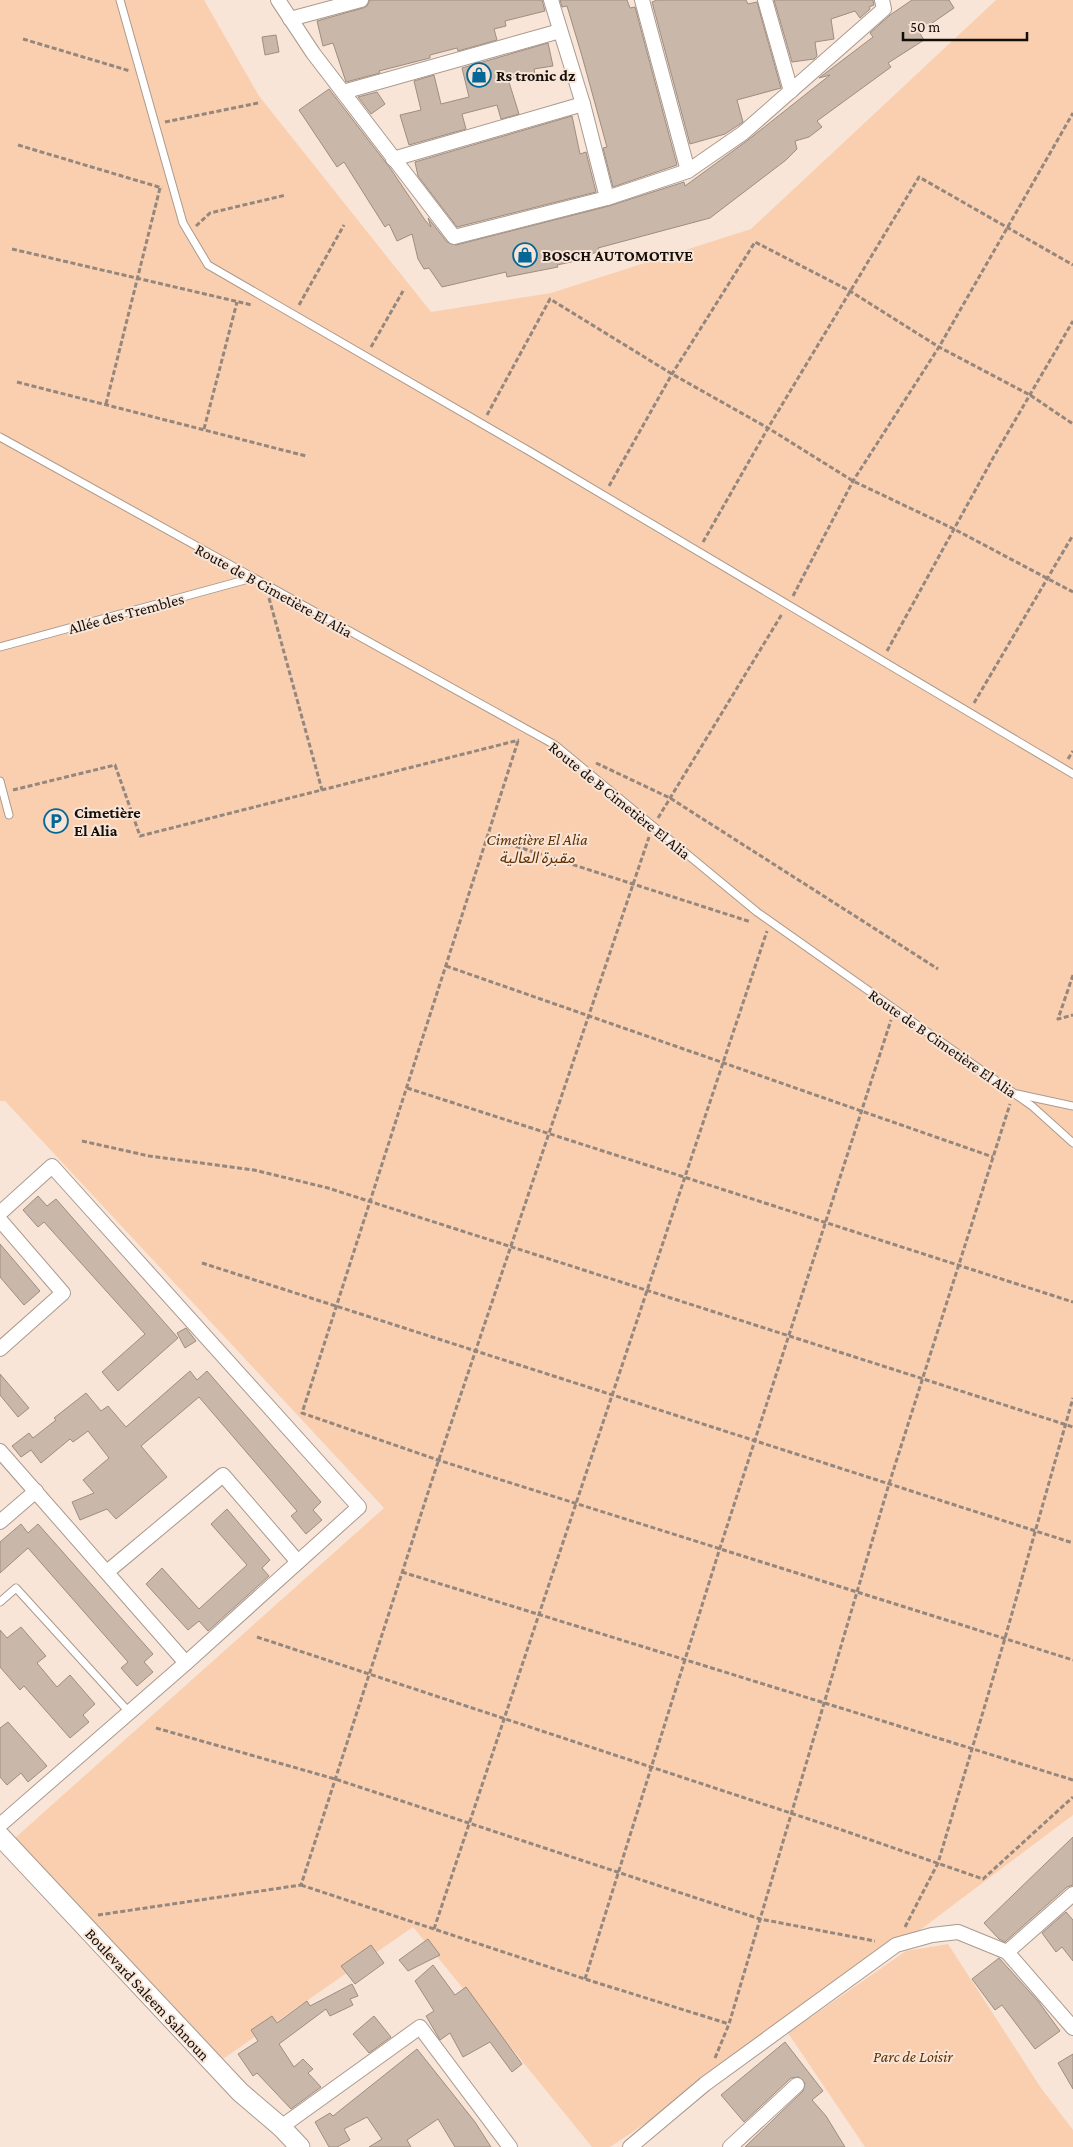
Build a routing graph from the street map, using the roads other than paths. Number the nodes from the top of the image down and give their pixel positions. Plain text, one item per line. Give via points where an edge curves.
1 (120, 0) edge
2 (278, 0) edge
3 (361, 0) edge
4 (551, 0) edge
5 (642, 0) edge
6 (765, 0) edge
7 (882, 0) edge
8 (290, 19) junction
9 (560, 31) junction
10 (791, 91) junction
11 (343, 92) junction
12 (583, 104) junction
13 (393, 159) junction
14 (688, 171) junction
15 (607, 198) junction
16 (0, 437) edge
17 (252, 578) junction
18 (0, 647) edge
19 (1073, 774) edge
20 (0, 781) edge
21 (9, 815) dead end
22 (1013, 1093) junction
23 (1073, 1106) edge
24 (1073, 1143) edge
25 (0, 1213) edge
26 (0, 1220) edge
27 (0, 1349) edge
28 (0, 1451) edge
29 (36, 1492) junction
30 (0, 1522) edge
31 (298, 1562) junction
32 (107, 1572) junction
33 (0, 1602) edge
34 (186, 1663) junction
35 (129, 1712) junction
36 (0, 1825) edge
37 (0, 1836) edge
38 (1072, 1897) edge
39 (1007, 1952) junction
40 (1073, 2028) edge
41 (797, 2085) dead end
42 (281, 2127) junction
43 (300, 2147) edge
44 (510, 2147) edge
45 (630, 2147) edge
46 (730, 2147) edge

1 - 19 lane via 183,223 208,265 604,495
2 - 8 street
3 - 8 street
4 - 9 street
5 - 14 street
6 - 10 street
7 - 10 street via 884,9
8 - 11 street
9 - 11 street
9 - 12 street
10 - 14 street via 743,133
11 - 13 street
12 - 13 street
12 - 15 street
13 - 15 street via 454,237
14 - 15 street
16 - 17 lane, Route de B Cimetière El Alia
17 - 18 lane, Allée des Trembles
17 - 22 lane, Route de B Cimetière El Alia via 555,745 769,925
20 - 21 lane
22 - 23 lane
22 - 24 lane, Route de B Cimetière El Alia
25 - 31 street via 52,1166 358,1507
26 - 27 street via 63,1293
28 - 29 street
29 - 30 street
29 - 32 street
31 - 32 street via 223,1475
31 - 34 street
32 - 34 street
33 - 35 lane via 16,1588
34 - 35 street
35 - 36 street
37 - 42 street, Boulevard Saleem Sahnoun via 240,2092
38 - 39 street
39 - 40 street
39 - 45 street via 958,1932 896,1945 705,2084
41 - 46 street
42 - 43 street, Boulevard Saleem Sahnoun
42 - 44 street via 420,2027

